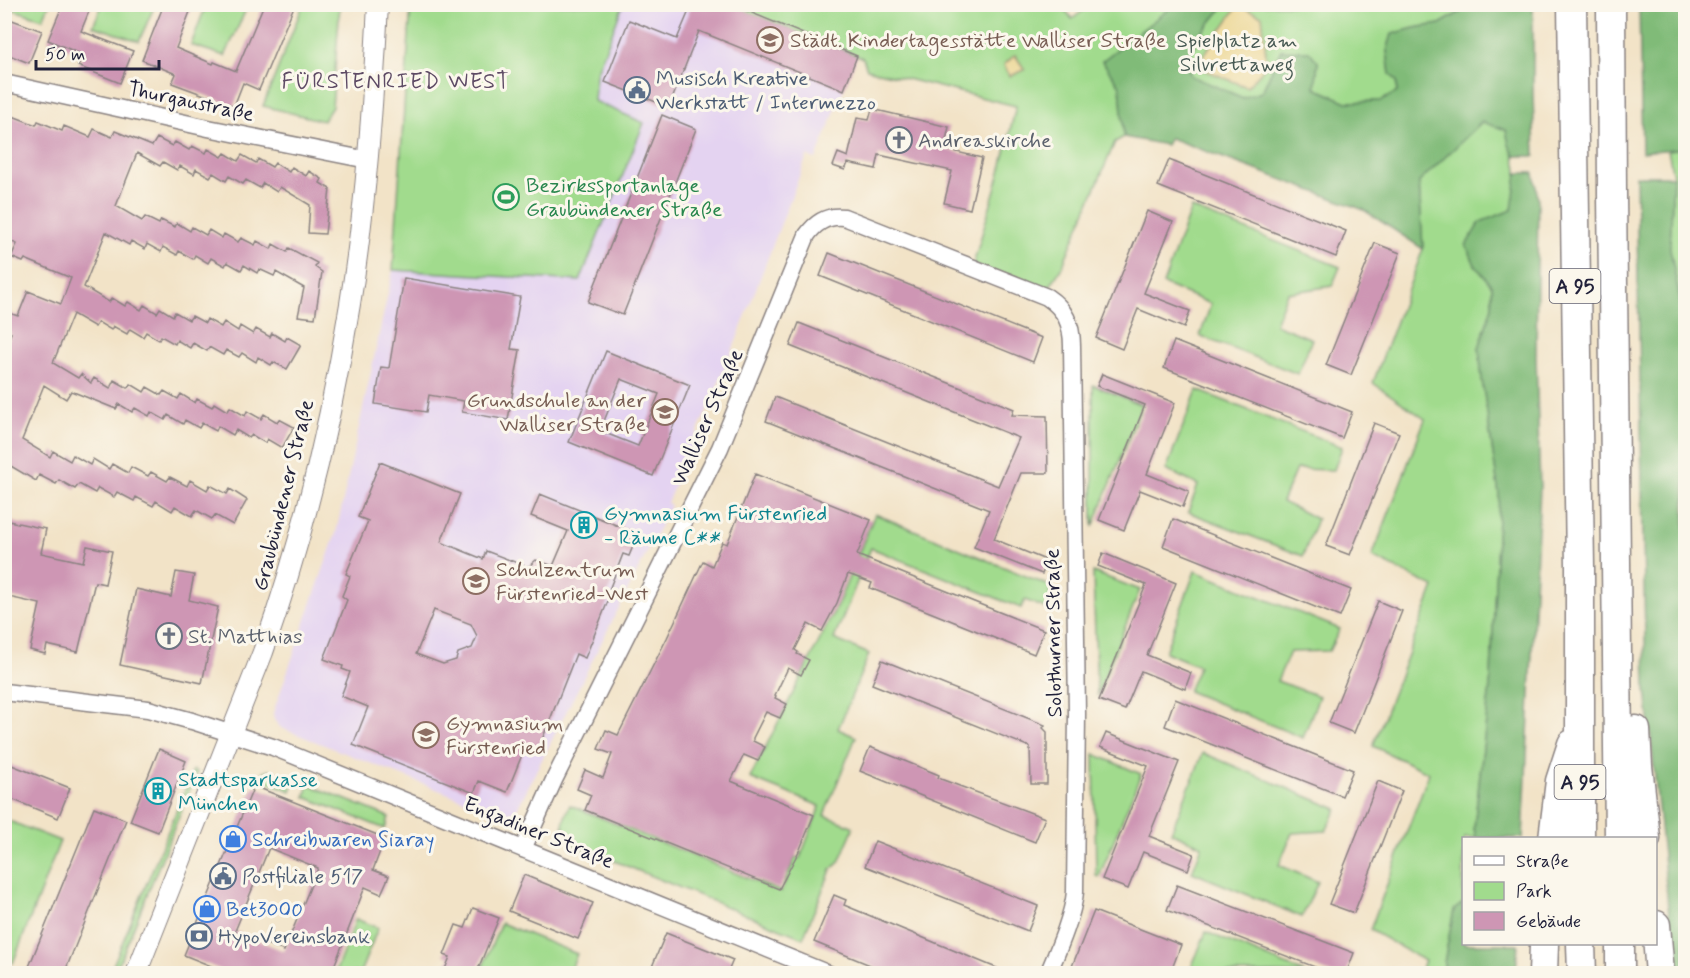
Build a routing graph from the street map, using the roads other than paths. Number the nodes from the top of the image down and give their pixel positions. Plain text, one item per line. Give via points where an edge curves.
1 (378, 4) edge
2 (1572, 4) edge
3 (1611, 4) edge
4 (4, 83) edge
5 (368, 160) junction
6 (1047, 297) joint
7 (1616, 639) junction
8 (4, 692) edge
9 (1579, 725) junction
10 (232, 734) junction
11 (1553, 837) edge
12 (1580, 837) edge
13 (1619, 837) edge
14 (1646, 837) edge
15 (523, 849) junction
16 (1657, 937) edge
17 (1544, 945) edge
18 (1581, 945) edge
19 (1620, 945) edge
20 (136, 974) edge
21 (829, 974) edge
22 (1048, 974) edge
23 (1543, 974) edge
24 (1582, 974) edge
25 (1620, 974) edge
26 (1660, 974) edge

1 - 5 street, Graubündener Straße
2 - 9 highway, A 95
3 - 7 highway, A 95
4 - 5 street, Thurgaustraße
5 - 10 street, Graubündener Straße via 350,305 314,484 282,599
6 - 15 street, Walliser Straße via 850,218 822,220 811,230 720,448
6 - 22 street, Solothurner Straße via 1063,310 1072,338 1077,714 1075,892
7 - 13 highway, A 95
7 - 14 highway via 1634,675
8 - 10 street, Engadiner Straße via 148,709
9 - 11 highway via 1560,781
9 - 12 highway, A 95
10 - 15 street, Engadiner Straße
10 - 20 street, Graubündener Straße
15 - 21 street, Engadiner Straße
16 - 26 highway
17 - 23 highway
18 - 24 highway
19 - 25 highway

